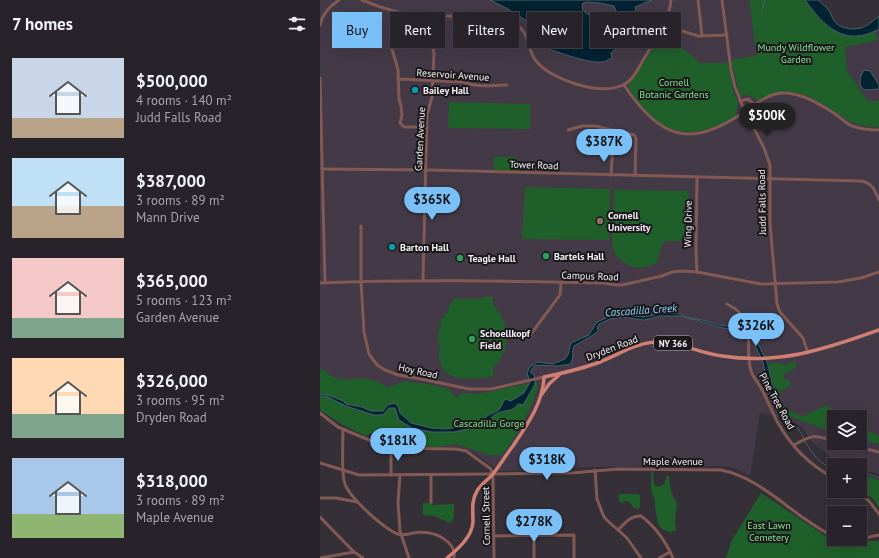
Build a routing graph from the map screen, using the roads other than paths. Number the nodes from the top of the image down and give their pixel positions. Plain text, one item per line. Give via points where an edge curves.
1 (339, 0) edge
2 (362, 0) edge
3 (671, 0) edge
4 (698, 0) edge
5 (722, 0) edge
6 (335, 2) edge
7 (669, 12) edge
8 (320, 25) edge
9 (681, 31) edge
10 (727, 35) junction
11 (702, 36) junction
12 (392, 48) edge
13 (433, 48) edge
14 (650, 48) edge
15 (320, 78) edge
16 (398, 79) junction
17 (432, 80) junction
18 (507, 85) dead end
19 (624, 85) junction
20 (740, 101) junction
21 (754, 105) junction
22 (748, 109) dead end
23 (741, 114) dead end
24 (427, 127) junction
25 (568, 130) dead end
26 (614, 130) junction
27 (879, 130) edge
28 (322, 170) junction
29 (426, 170) junction
30 (611, 175) junction
31 (635, 175) junction
32 (697, 177) junction
33 (770, 179) junction
34 (879, 200) edge
35 (361, 226) dead end
36 (697, 272) junction
37 (879, 272) edge
38 (423, 280) junction
39 (361, 281) junction
40 (320, 283) edge
41 (325, 283) junction
42 (561, 283) junction
43 (775, 284) junction
44 (727, 304) dead end
45 (879, 330) edge
46 (528, 338) dead end
47 (808, 353) junction
48 (750, 358) junction
49 (561, 373) junction
50 (544, 377) junction
51 (538, 402) junction
52 (320, 412) edge
53 (343, 429) junction
54 (827, 439) edge
55 (794, 445) junction
56 (391, 449) junction
57 (867, 449) edge
58 (879, 452) edge
59 (320, 463) edge
60 (595, 470) junction
61 (343, 471) junction
62 (827, 473) edge
63 (493, 474) junction
64 (391, 475) junction
65 (400, 475) junction
66 (431, 475) junction
67 (320, 498) edge
68 (865, 498) edge
69 (357, 502) junction
70 (431, 502) dead end
71 (879, 514) edge
72 (320, 517) edge
73 (618, 530) junction
74 (827, 533) edge
75 (400, 535) junction
76 (879, 535) edge
77 (494, 536) junction
78 (534, 536) junction
79 (867, 537) edge
80 (455, 551) junction
81 (354, 552) junction
82 (670, 552) junction
83 (320, 558) edge
84 (363, 558) edge
85 (409, 558) edge
86 (447, 558) edge
87 (454, 558) edge
88 (494, 558) edge
89 (534, 558) edge
90 (574, 558) edge
91 (641, 558) edge
92 (659, 558) edge
93 (673, 558) edge

1 - 6 street
2 - 19 street via 404,13 507,20 519,26 536,60 556,76 575,84 597,88 608,89
3 - 7 street
4 - 11 street
5 - 10 street, Judd Falls Road
6 - 8 street via 324,14
9 - 11 street
10 - 11 street
10 - 20 street, Judd Falls Road via 732,77
12 - 16 street
13 - 17 street, Garden Avenue
14 - 19 street via 636,72
15 - 28 street
16 - 17 street, Reservoir Avenue
16 - 24 street via 401,124 405,127
17 - 18 street, Reservoir Avenue via 480,86
17 - 24 street, Garden Avenue
19 - 23 street via 649,117 659,126 676,133 704,133
20 - 21 street via 748,99
20 - 33 street, Judd Falls Road via 766,153
21 - 22 street
21 - 27 street via 774,94 796,94 816,102 852,126
24 - 29 street, Garden Avenue
25 - 26 street via 582,126
26 - 30 street
26 - 31 street via 634,135 636,138
28 - 29 street, Tower Road
28 - 41 street
29 - 30 street, Tower Road
29 - 38 street, Garden Avenue
30 - 31 street, Tower Road
31 - 32 street, Tower Road
32 - 33 street, Tower Road
32 - 36 street, Wing Drive
33 - 34 street, Tower Road via 864,181 873,187
33 - 43 street, Judd Falls Road via 769,213
35 - 39 street, Hoy Road
36 - 42 street, Campus Road via 676,272 618,285
36 - 43 street, Campus Road via 751,283
37 - 43 street, Campus Road via 846,281
38 - 39 street, Campus Road
38 - 42 street, Campus Road
39 - 41 street, Campus Road
39 - 50 street, Hoy Road via 366,343 371,358 380,368 398,375 469,389 491,388
40 - 41 street, Campus Road
42 - 46 street via 560,295
43 - 47 street, Judd Falls Road via 778,308 803,338
44 - 48 street, Pine Tree Road via 743,315 746,321
45 - 47 main road, Dryden Road / NY 366
47 - 48 main road, Dryden Road / NY 366
48 - 49 main road, Dryden Road / NY 366 via 723,357 679,345 654,342 631,348 595,364
48 - 55 street, Pine Tree Road via 753,375 779,425
49 - 50 main road, Dryden Road / NY 366
49 - 51 main road via 549,384
50 - 51 main road
51 - 63 main road via 531,419
52 - 53 street
53 - 56 street
53 - 61 street
54 - 55 street via 817,436
55 - 62 street, Pine Tree Road via 809,461
56 - 63 street via 462,450 489,467
56 - 64 street
57 - 58 street
59 - 61 street
60 - 63 street, Maple Avenue
60 - 73 street via 597,500 601,511
60 - 74 street, Maple Avenue via 721,470 755,483
61 - 64 street via 359,475
61 - 69 street via 345,486
63 - 66 street
63 - 77 street, Cornell Street
63 - 80 main road via 476,493 471,530 466,540
64 - 65 street
65 - 66 street
65 - 75 street
66 - 70 street
67 - 69 street
68 - 71 street
69 - 75 street
72 - 81 street
73 - 82 street via 633,517 641,516 657,531
73 - 91 street via 634,546
75 - 80 street via 420,532 434,534 445,540
75 - 85 street
76 - 79 street
77 - 78 street
77 - 88 street, Cornell Street
78 - 89 street
78 - 90 street via 574,535
80 - 86 main road
80 - 87 street
81 - 83 street
81 - 84 street
82 - 92 street
82 - 93 street

